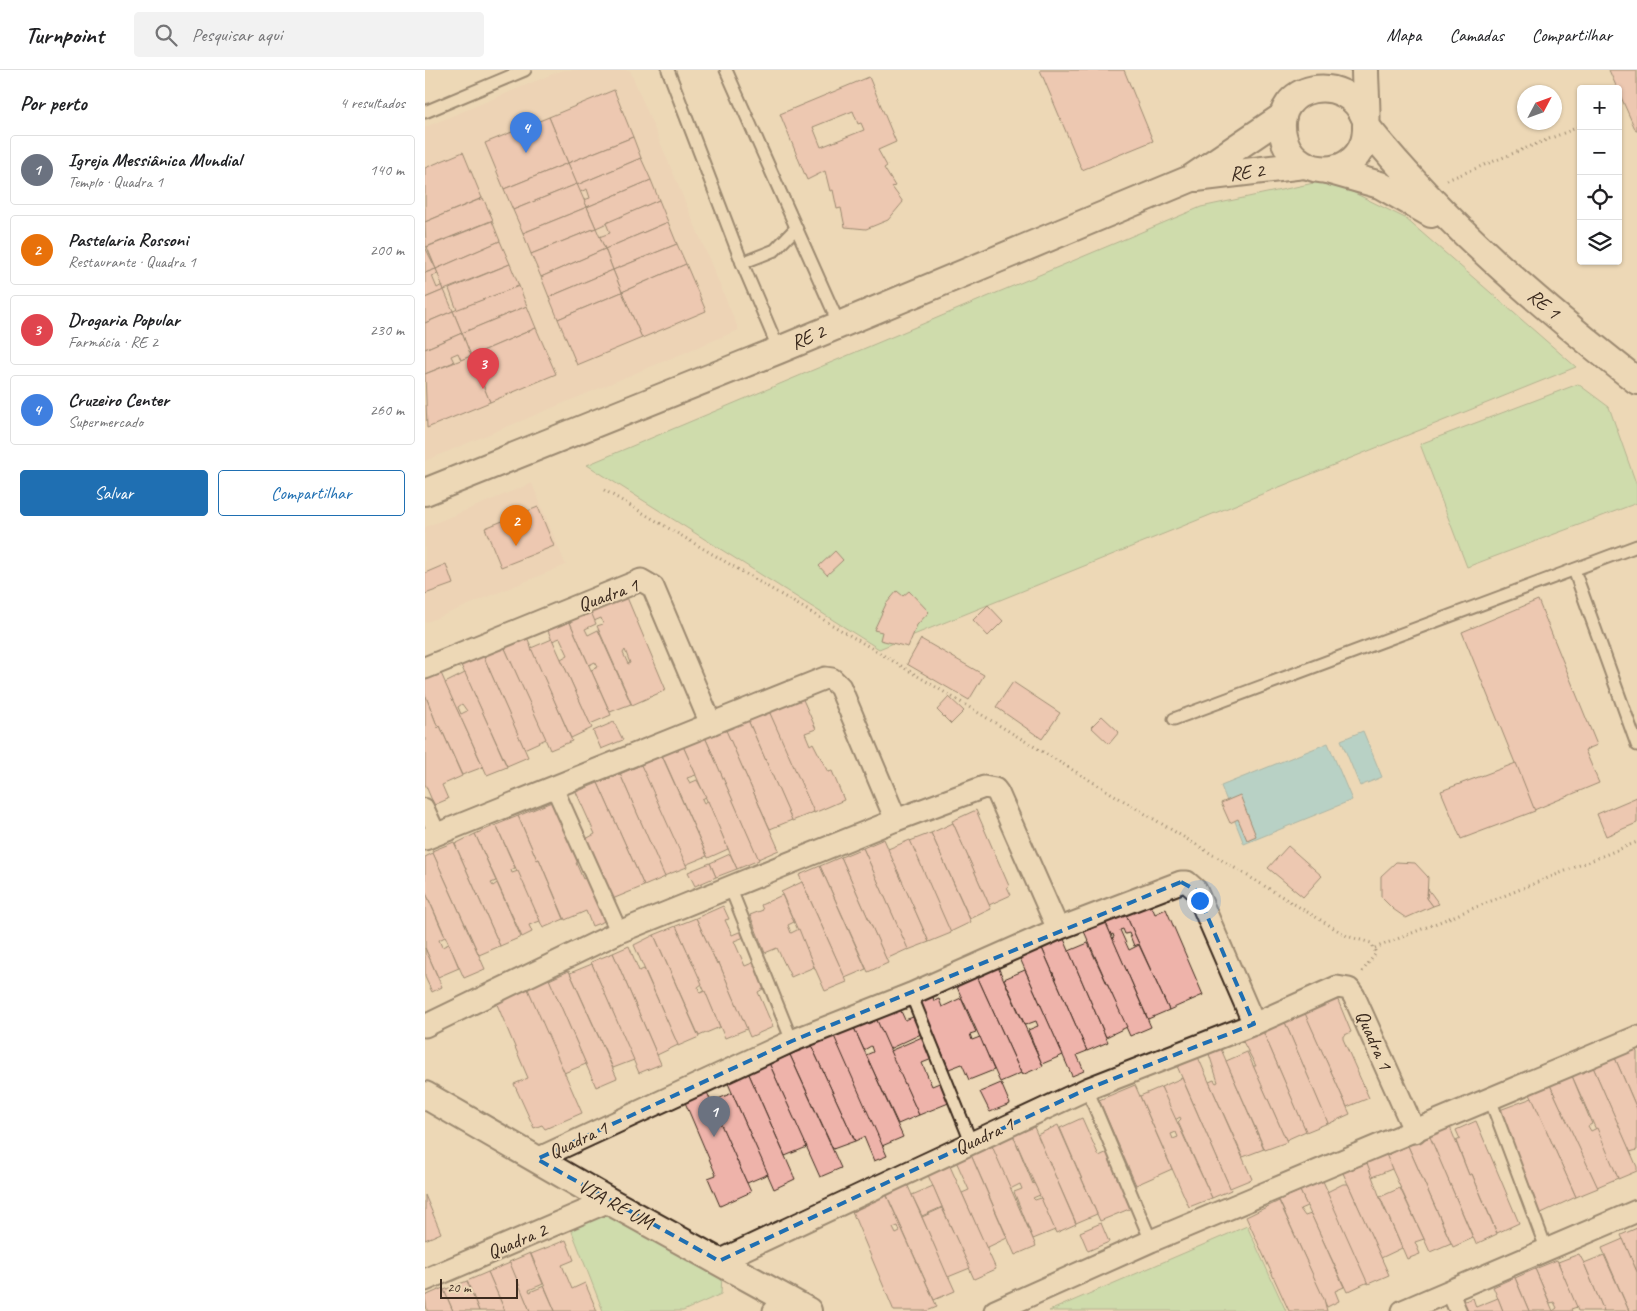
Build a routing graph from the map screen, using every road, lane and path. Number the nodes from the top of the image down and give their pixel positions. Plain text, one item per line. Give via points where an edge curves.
1 (525, 70) edge
2 (668, 70) edge
3 (726, 70) edge
4 (1321, 70) edge
5 (1365, 70) edge
6 (1305, 91) junction
7 (425, 112) edge
8 (1283, 116) junction
9 (1365, 122) junction
10 (1577, 128) edge
11 (1316, 167) junction
12 (1191, 179) junction
13 (1443, 182) dead end
14 (796, 228) junction
15 (1465, 234) junction
16 (743, 263) junction
17 (839, 324) junction
18 (779, 350) junction
19 (1633, 375) edge
20 (604, 490) dead end
21 (425, 492) edge
22 (1637, 546) edge
23 (1573, 570) junction
24 (425, 668) edge
25 (1174, 719) dead end
26 (711, 724) junction
27 (1637, 745) edge
28 (554, 786) junction
29 (425, 807) edge
30 (896, 820) junction
31 (431, 836) edge
32 (1637, 842) edge
33 (730, 888) junction
34 (1058, 929) junction
35 (619, 932) junction
36 (1375, 948) junction
37 (1349, 989) junction
38 (911, 994) junction
39 (1254, 1024) junction
40 (425, 1026) edge
41 (1637, 1037) edge
42 (792, 1041) junction
43 (1087, 1089) junction
44 (1491, 1100) junction
45 (429, 1101) edge
46 (1415, 1132) junction
47 (971, 1142) junction
48 (537, 1159) junction
49 (609, 1201) junction
50 (1637, 1211) edge
51 (1151, 1241) junction
52 (1546, 1248) junction
53 (719, 1260) junction
54 (425, 1280) edge
55 (1449, 1290) junction
56 (792, 1308) edge
57 (995, 1311) edge
58 (1403, 1311) edge
59 (1458, 1311) edge

1 - 7 lane
2 - 16 lane
3 - 14 lane
4 - 6 street
5 - 9 street
6 - 8 street via 1294,99
6 - 9 street via 1321,86 1337,88 1358,103
8 - 11 street via 1282,132 1287,148
8 - 12 street, RE 2
9 - 11 street via 1364,142 1355,156 1342,166
9 - 15 street, RE 1 via 1401,170
10 - 13 path
11 - 12 street, RE 2
11 - 15 street, RE 1 via 1380,185
12 - 17 street, RE 2
14 - 16 lane via 775,250
14 - 17 lane
15 - 19 street, RE 1 via 1501,268
16 - 18 lane
17 - 18 street, RE 2
18 - 21 street, RE 2
20 - 36 path via 1347,936 1371,943
22 - 23 lane
23 - 25 lane
23 - 27 lane
24 - 26 street, Quadra 1 via 641,580 653,588
26 - 28 street
26 - 30 street via 825,678 832,679 840,687
28 - 31 street
28 - 35 street
29 - 31 street
30 - 33 street
30 - 34 street via 984,787 995,789
32 - 36 path
33 - 35 street
33 - 42 lane
34 - 38 street, Quadra 1
34 - 39 street, Quadra 1 via 1187,882 1196,890
35 - 40 street
36 - 37 path via 1376,953
37 - 39 street, Quadra 1 via 1337,987
37 - 46 street, Quadra 1
38 - 42 street, Quadra 1
38 - 47 lane
39 - 43 street, Quadra 1
41 - 44 street
42 - 48 street, Quadra 1
43 - 47 street, Quadra 1
43 - 51 lane
44 - 46 street
44 - 52 lane
45 - 48 street, VIA RE UM
46 - 51 street
47 - 53 street, Quadra 1
48 - 49 street, VIA RE UM
49 - 53 street, VIA RE UM
49 - 54 street, Quadra 2
50 - 52 street
51 - 57 street
52 - 55 street
53 - 56 street, VIA RE UM
55 - 58 street
55 - 59 street

